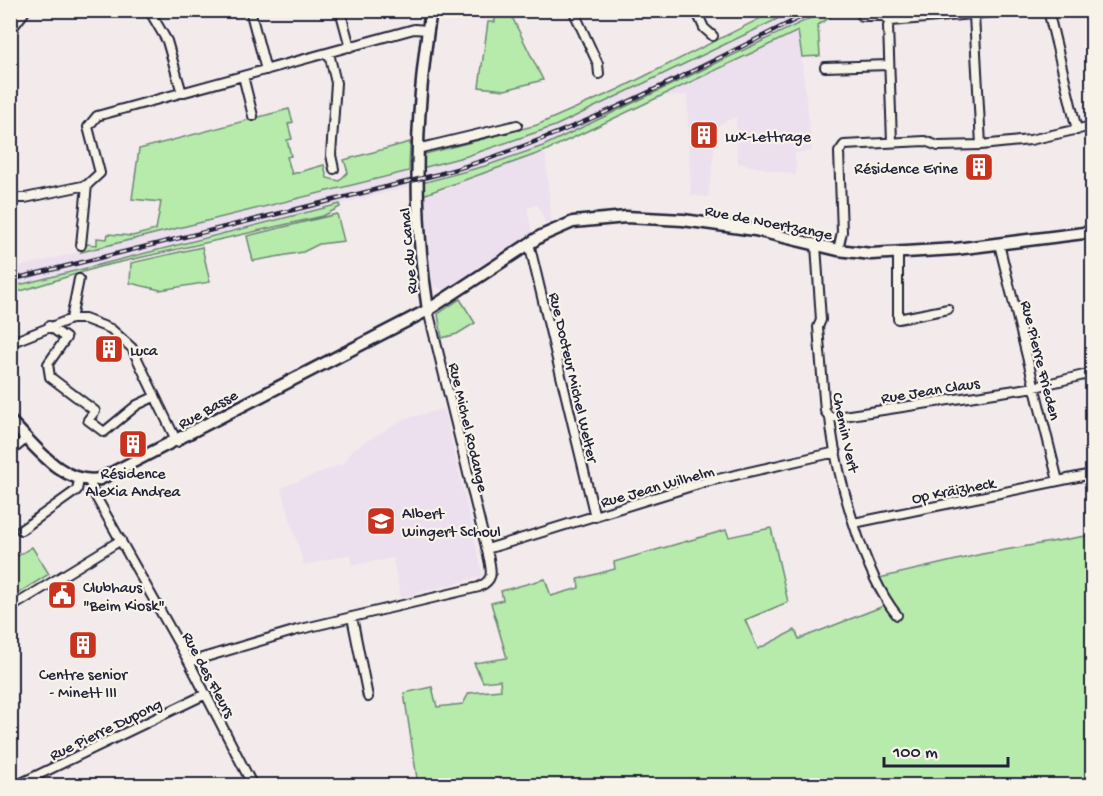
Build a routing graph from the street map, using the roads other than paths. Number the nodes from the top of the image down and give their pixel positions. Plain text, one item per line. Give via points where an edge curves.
1 (26, 10) edge
2 (149, 10) edge
3 (250, 10) edge
4 (340, 10) edge
5 (431, 10) edge
6 (573, 10) edge
7 (696, 10) edge
8 (862, 10) edge
9 (1048, 10) edge
10 (1016, 11) edge
11 (973, 13) edge
12 (891, 21) junction
13 (428, 30) junction
14 (10, 32) edge
15 (713, 36) dead end
16 (350, 47) junction
17 (329, 53) junction
18 (890, 65) junction
19 (825, 67) dead end
20 (266, 70) junction
21 (599, 74) dead end
22 (243, 76) junction
23 (182, 93) junction
24 (253, 116) dead end
25 (517, 125) dead end
26 (1092, 126) edge
27 (1077, 130) junction
28 (892, 142) junction
29 (981, 145) junction
30 (417, 149) junction
31 (334, 169) dead end
32 (87, 185) junction
33 (10, 198) edge
34 (1092, 232) edge
35 (529, 243) junction
36 (999, 244) junction
37 (81, 245) dead end
38 (816, 245) junction
39 (838, 250) junction
40 (898, 253) junction
41 (79, 279) dead end
42 (948, 309) dead end
43 (428, 310) junction
44 (71, 319) junction
45 (49, 326) junction
46 (10, 343) edge
47 (1092, 373) edge
48 (1035, 387) junction
49 (154, 397) junction
50 (830, 418) junction
51 (10, 420) edge
52 (27, 438) junction
53 (177, 442) junction
54 (10, 452) edge
55 (836, 452) junction
56 (1092, 474) edge
57 (84, 480) junction
58 (1058, 481) junction
59 (595, 517) junction
60 (854, 523) junction
61 (21, 530) dead end
62 (121, 540) junction
63 (487, 549) junction
64 (10, 608) edge
65 (897, 615) dead end
66 (352, 618) junction
67 (189, 662) junction
68 (206, 694) junction
69 (368, 697) dead end
70 (15, 786) edge
71 (254, 786) edge

1 - 14 street
2 - 23 street via 167,41
3 - 20 street
4 - 16 street
5 - 13 main road, Rue du Canal
6 - 21 street
7 - 15 street via 704,28
8 - 12 street via 862,16 883,16
9 - 27 street
10 - 11 street
11 - 12 street
11 - 29 street
12 - 18 street
13 - 16 street via 414,29
13 - 30 main road, Rue du Canal
16 - 17 street
17 - 20 street
17 - 31 street via 336,83 331,155
18 - 19 street
18 - 28 street
20 - 22 street
22 - 23 street
22 - 24 street
23 - 32 street via 97,116 90,122 100,173
25 - 30 street
26 - 27 street
27 - 29 street
28 - 29 street
28 - 39 street via 850,143 839,152 842,232
30 - 43 main road, Rue du Canal
32 - 33 street
32 - 37 street
34 - 36 main road, Rue de Noertzange
35 - 38 main road, Rue de Noertzange via 573,222 626,217 714,224
35 - 43 main road, Rue de Noertzange
35 - 59 street, Rue Docteur Michel Welter
36 - 40 main road, Rue de Noertzange
36 - 48 street, Rue Pierre Frieden
38 - 39 main road, Rue de Noertzange
38 - 50 street, Chemin Vert via 821,320 818,327 825,411
39 - 40 main road, Rue de Noertzange
40 - 42 street via 898,319
41 - 44 street
43 - 53 main road, Rue Basse via 203,424
43 - 63 street, Rue Michel Rodange
44 - 45 street
44 - 49 street via 99,323 123,337
45 - 46 street
45 - 49 street via 66,338 48,364 50,377 95,411 88,420 104,432 137,405
47 - 48 street, Rue Jean Claus
48 - 50 street, Rue Jean Claus
48 - 58 street, Rue Pierre Frieden
49 - 53 street
50 - 55 street, Chemin Vert
51 - 52 main road
52 - 54 street
52 - 57 main road via 59,469
53 - 57 main road, Rue Basse via 100,479
55 - 59 street, Rue Jean Wilhelm via 705,482
55 - 60 street, Chemin Vert
56 - 58 street, Op Kräizheck
57 - 61 street via 77,490
57 - 62 street, Rue des Fleurs
58 - 60 street, Op Kräizheck
59 - 63 street, Rue Jean Wilhelm
60 - 65 street, Chemin Vert via 879,591
62 - 64 street
62 - 67 street, Rue des Fleurs
63 - 66 street, Rue Michel Rodange via 492,575 489,582
66 - 67 street
66 - 69 street
67 - 68 street, Rue des Fleurs
68 - 70 street, Rue Pierre Dupong
68 - 71 street, Rue des Fleurs

